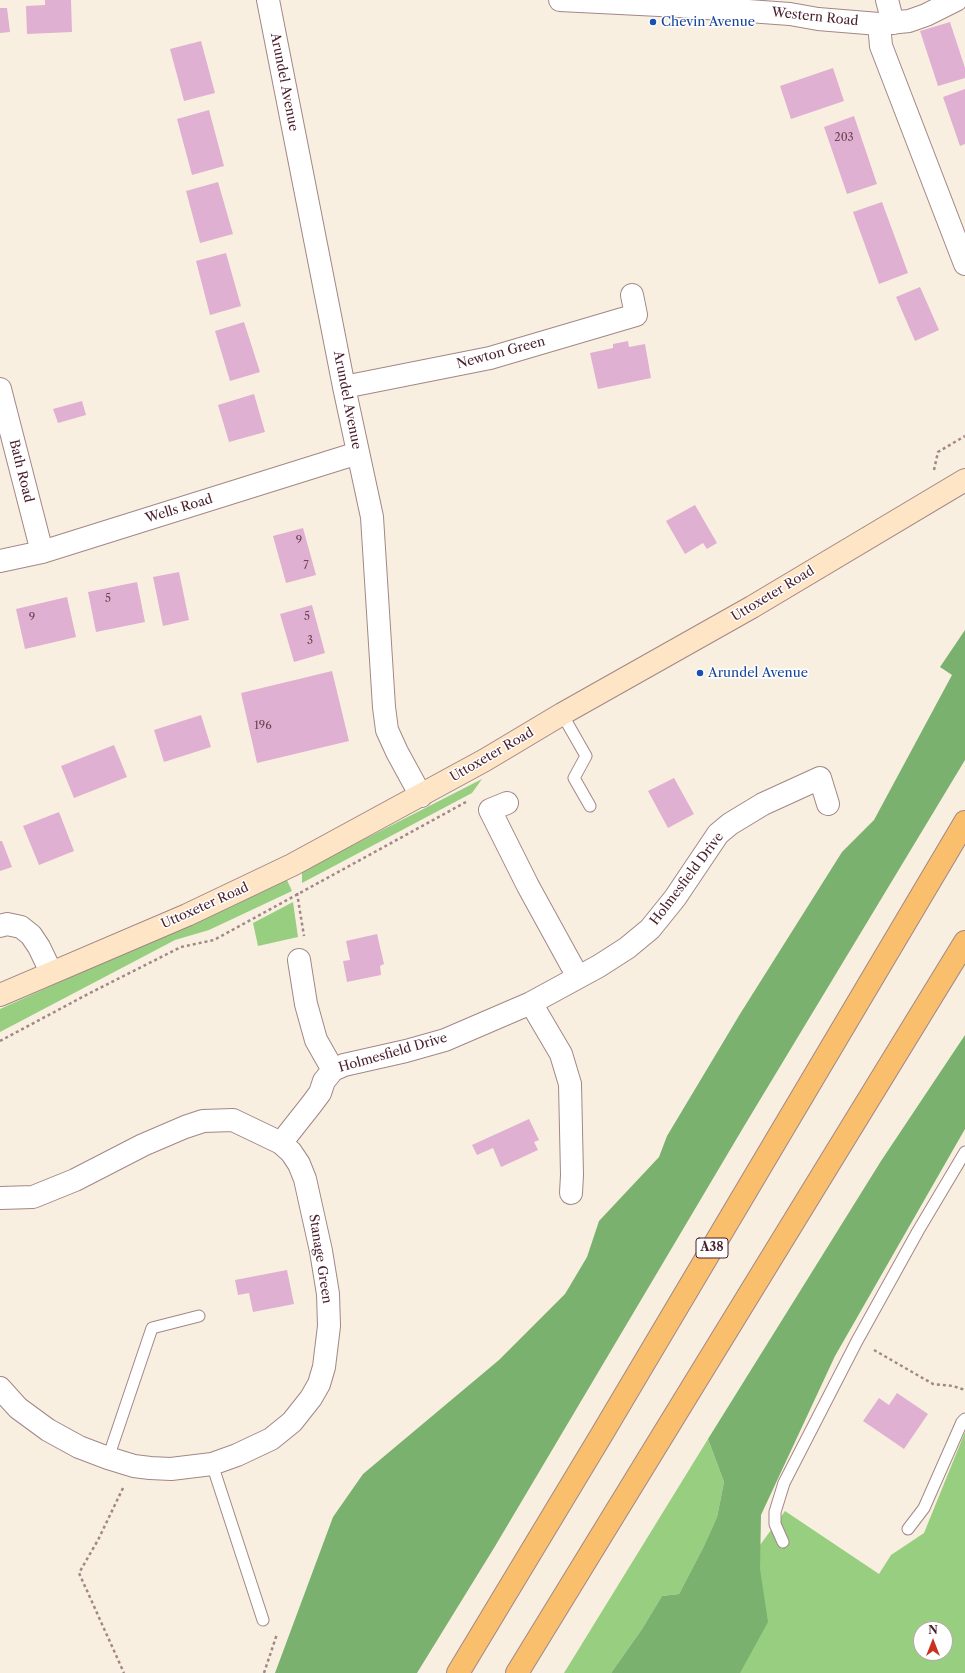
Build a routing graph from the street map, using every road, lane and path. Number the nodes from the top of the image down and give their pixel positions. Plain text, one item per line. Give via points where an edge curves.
1 (268, 0) edge
2 (560, 0) edge
3 (887, 0) edge
4 (956, 0) edge
5 (886, 24) junction
6 (965, 264) edge
7 (632, 296) dead end
8 (344, 387) junction
9 (0, 389) edge
10 (965, 436) edge
11 (938, 452) dead end
12 (358, 453) junction
13 (965, 480) edge
14 (42, 552) junction
15 (0, 561) edge
16 (562, 714) junction
17 (421, 796) junction
18 (468, 801) dead end
19 (507, 803) dead end
20 (828, 804) dead end
21 (590, 806) dead end
22 (965, 822) edge
23 (292, 865) junction
24 (297, 894) junction
25 (0, 926) edge
26 (965, 942) edge
27 (299, 960) joint
28 (51, 972) junction
29 (578, 977) junction
30 (0, 995) edge
31 (531, 1003) junction
32 (0, 1041) edge
33 (333, 1070) junction
34 (281, 1143) junction
35 (965, 1152) edge
36 (571, 1193) dead end
37 (0, 1198) edge
38 (199, 1316) dead end
39 (857, 1341) junction
40 (0, 1388) edge
41 (965, 1390) edge
42 (965, 1419) edge
43 (108, 1458) junction
44 (212, 1464) junction
45 (134, 1466) junction
46 (908, 1529) dead end
47 (784, 1542) dead end
48 (263, 1620) joint
49 (124, 1673) edge
50 (264, 1673) edge
51 (458, 1673) edge
52 (517, 1673) edge

1 - 8 street, Arundel Avenue
2 - 5 street, Western Road via 782,13 818,19
3 - 5 street
4 - 5 street, Western Road via 909,21
5 - 6 street via 881,46
7 - 8 street, Newton Green via 636,315 490,358
8 - 12 street, Arundel Avenue
9 - 14 street, Bath Road
10 - 11 path
12 - 14 street, Wells Road
12 - 17 street, Arundel Avenue via 372,518 387,730
13 - 16 main road, Uttoxeter Road via 752,607
14 - 15 street, Wells Road
16 - 17 main road, Uttoxeter Road
16 - 21 lane via 586,756 574,778
17 - 23 main road, Uttoxeter Road
18 - 24 path
19 - 29 street via 490,810
20 - 29 street, Holmesfield Drive via 820,778 763,804 730,824 718,834 675,898 650,929 627,948
22 - 51 highway, A38
23 - 24 path
23 - 28 main road, Uttoxeter Road via 187,915
24 - 27 path via 305,946
24 - 32 path via 214,940 181,947
25 - 28 street via 8,924 21,927 31,935
26 - 52 highway
27 - 33 street via 306,1004 316,1040
28 - 30 main road, Uttoxeter Road
29 - 31 street, Holmesfield Drive
31 - 33 street, Holmesfield Drive via 445,1040
31 - 36 street via 561,1054 570,1084
33 - 34 street, Holmesfield Drive via 311,1105
34 - 37 street, Stanage Green via 233,1120 203,1121 166,1134 56,1189 33,1197
34 - 44 street, Stanage Green via 299,1164 305,1179 321,1251 328,1294 329,1326 324,1367 311,1398 292,1422 270,1438 237,1455
35 - 39 lane
38 - 43 lane via 152,1328
39 - 41 path via 933,1384
39 - 47 lane via 784,1483 775,1512 775,1524
40 - 43 street, Stanage Green via 18,1408 48,1430 79,1447
42 - 46 lane via 924,1508
43 - 45 street, Stanage Green
44 - 45 street, Stanage Green via 171,1469
44 - 48 lane
45 - 49 path via 79,1573
48 - 50 path via 279,1627

